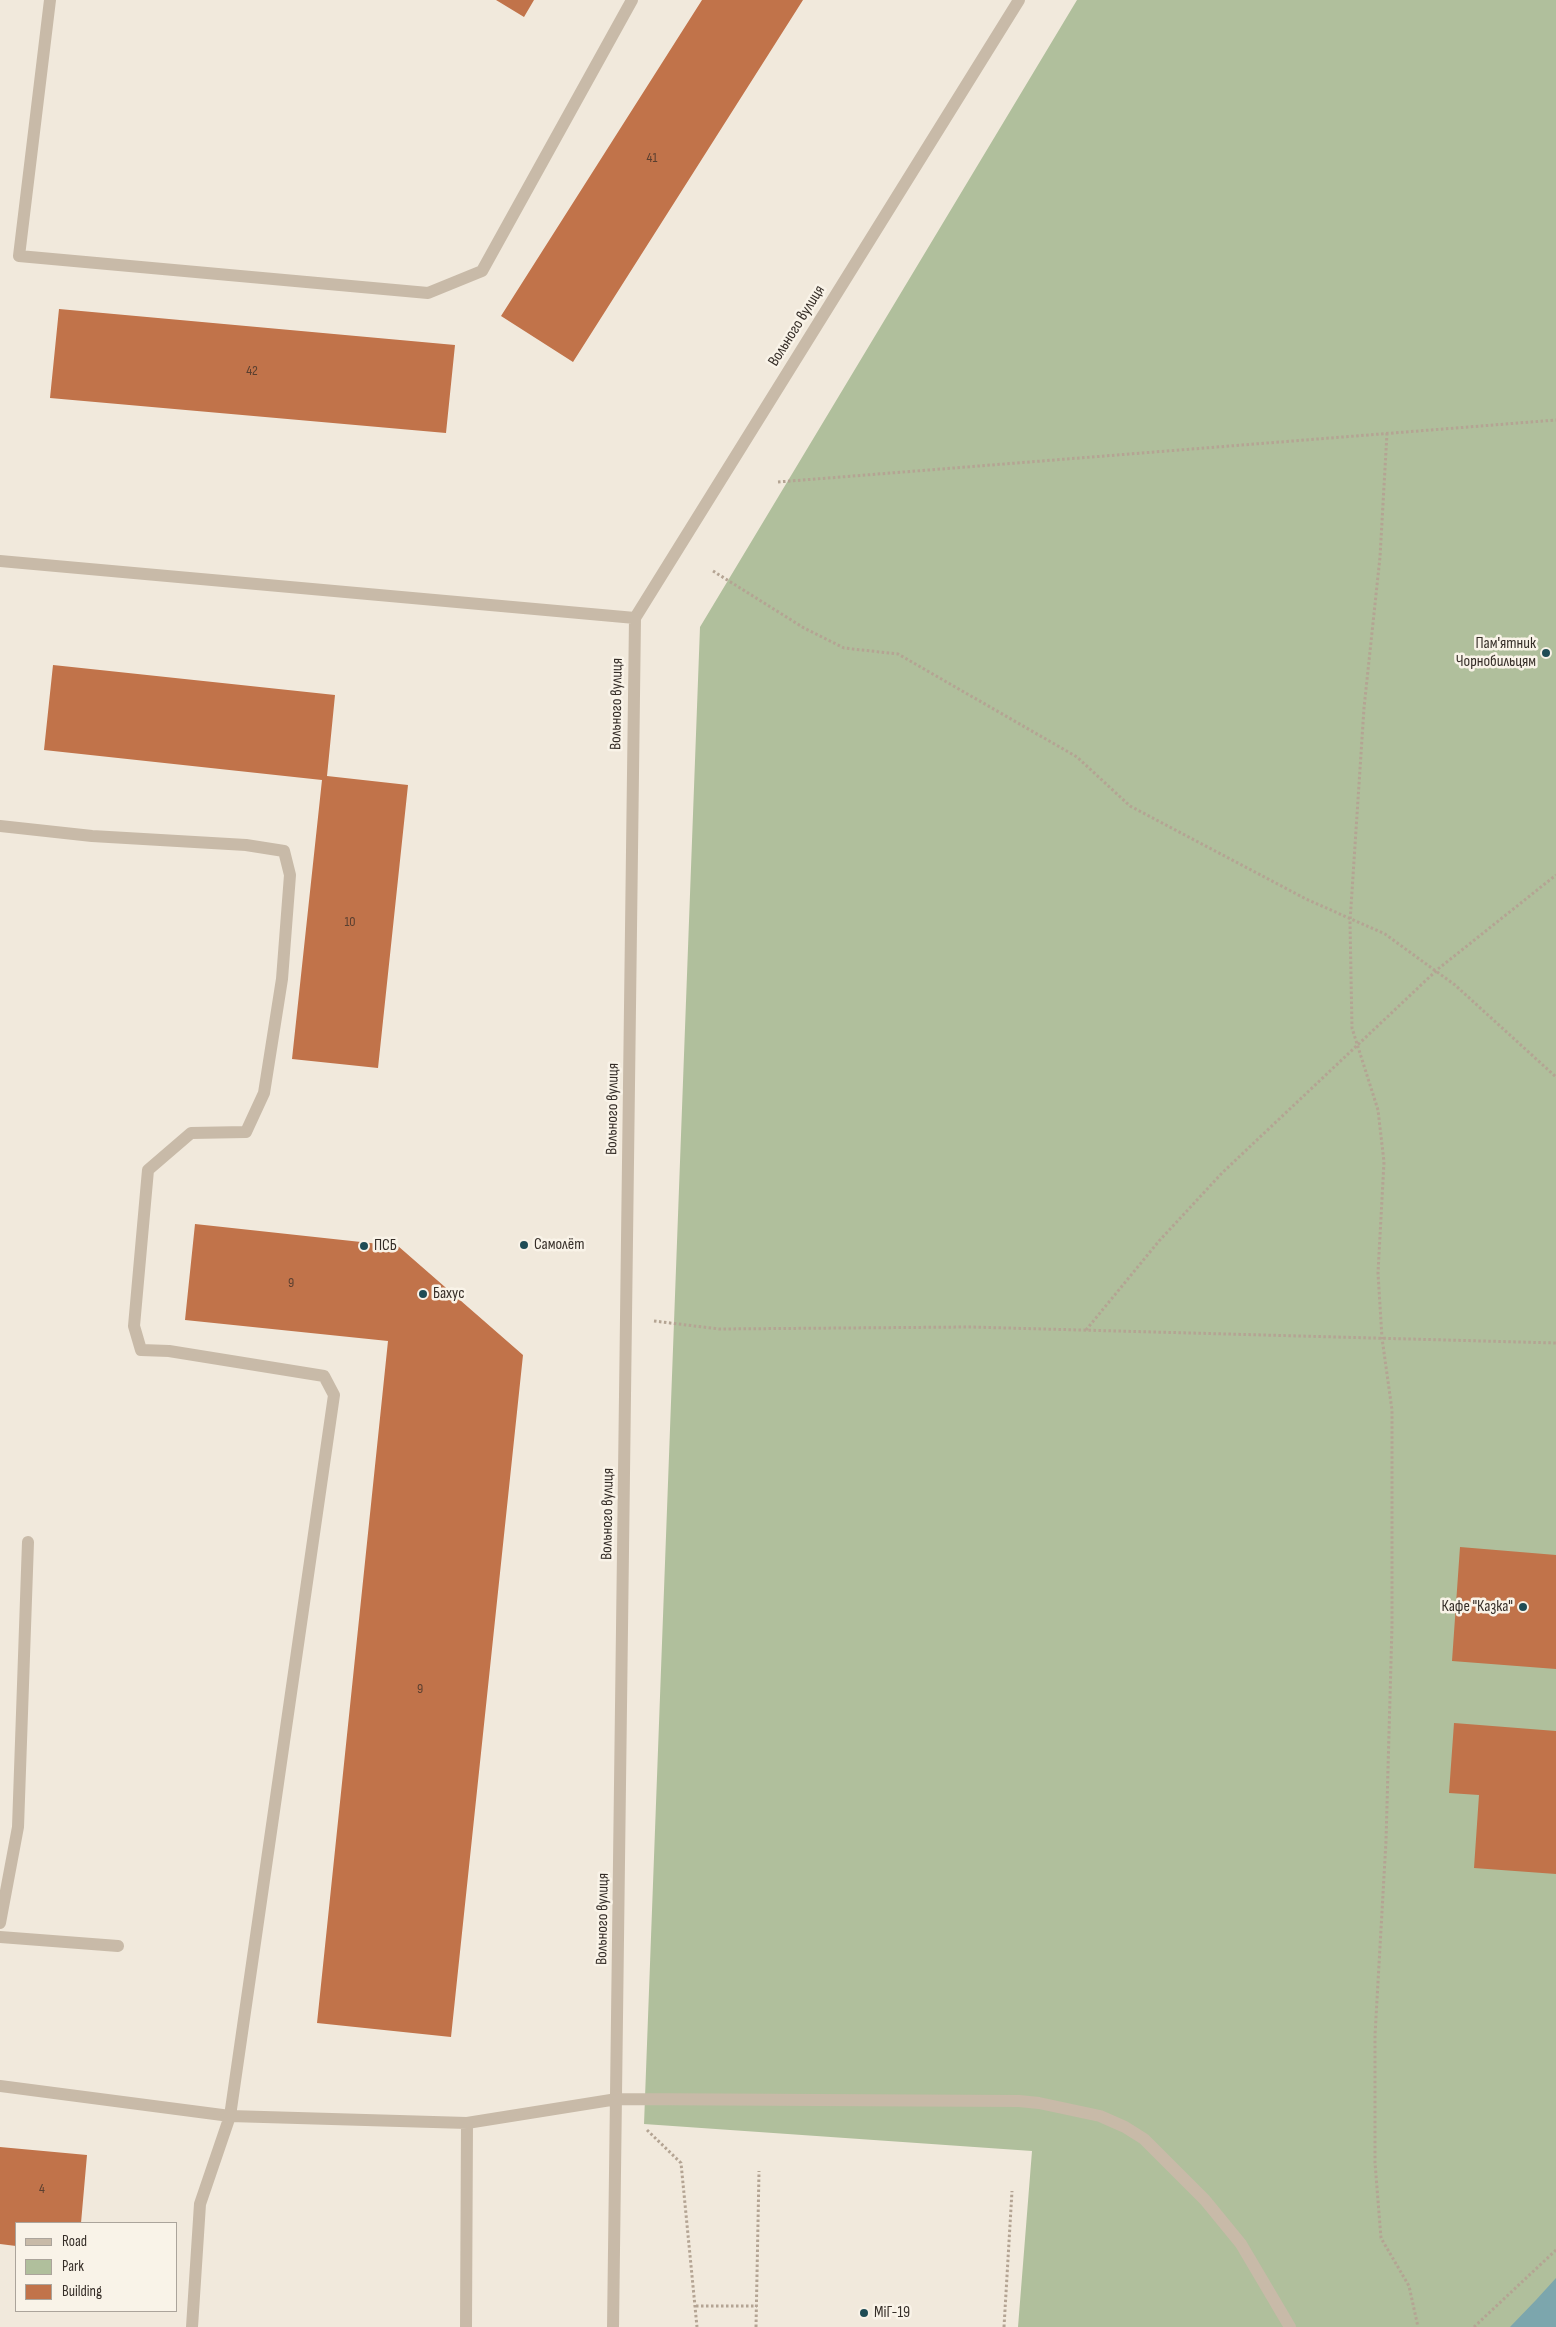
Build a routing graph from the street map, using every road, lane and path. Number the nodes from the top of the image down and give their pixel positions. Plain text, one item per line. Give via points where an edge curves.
1 (50, 0) edge
2 (632, 0) edge
3 (1019, 0) edge
4 (1556, 420) edge
5 (1388, 433) junction
6 (778, 482) dead end
7 (0, 561) edge
8 (713, 571) dead end
9 (635, 618) junction
10 (0, 826) edge
11 (1556, 875) edge
12 (1556, 1077) edge
13 (626, 1318) junction
14 (1086, 1330) junction
15 (1382, 1338) junction
16 (1556, 1343) edge
17 (28, 1542) dead end
18 (0, 1923) edge
19 (0, 1937) edge
20 (118, 1946) dead end
21 (0, 2086) edge
22 (617, 2099) junction
23 (230, 2116) junction
24 (466, 2123) junction
25 (759, 2171) dead end
26 (1012, 2191) dead end
27 (1556, 2250) edge
28 (696, 2306) junction
29 (757, 2306) junction
30 (192, 2327) edge
31 (466, 2327) edge
32 (613, 2327) edge
33 (696, 2327) edge
34 (756, 2327) edge
35 (1004, 2327) edge
36 (1290, 2327) edge
37 (1418, 2327) edge
38 (1474, 2327) edge

1 - 2 street via 19,256 428,293 482,271
3 - 9 street, Вольного вулиця
4 - 5 path
5 - 6 path
5 - 15 path via 1350,922 1352,1028 1378,1110 1384,1162 1378,1273
7 - 9 street
8 - 12 path via 804,628 844,648 898,654 1077,757 1130,806 1306,899 1385,934 1455,985
9 - 13 street, Вольного вулиця
10 - 23 street via 92,836 246,845 284,851 290,874 282,978 264,1093 246,1132 191,1132 148,1170 134,1326 141,1350 169,1351 324,1376 334,1395
11 - 14 path via 1438,969 1222,1173 1159,1240
13 - 14 path via 719,1329 970,1327
13 - 22 street, Вольного вулиця
14 - 15 path
15 - 16 path
15 - 37 path via 1392,1410 1392,1626 1386,1841 1375,2034 1375,2163 1381,2238 1409,2286
17 - 18 street via 18,1827
19 - 20 street
21 - 23 street
22 - 24 street
22 - 28 path via 681,2163
22 - 32 street, Вольного вулиця
22 - 36 street via 1019,2101 1100,2116 1144,2139 1205,2200 1241,2244
23 - 24 street
23 - 30 street via 200,2204
24 - 31 street
25 - 29 path
26 - 35 path
27 - 38 path
28 - 29 path
28 - 33 path
29 - 34 path

